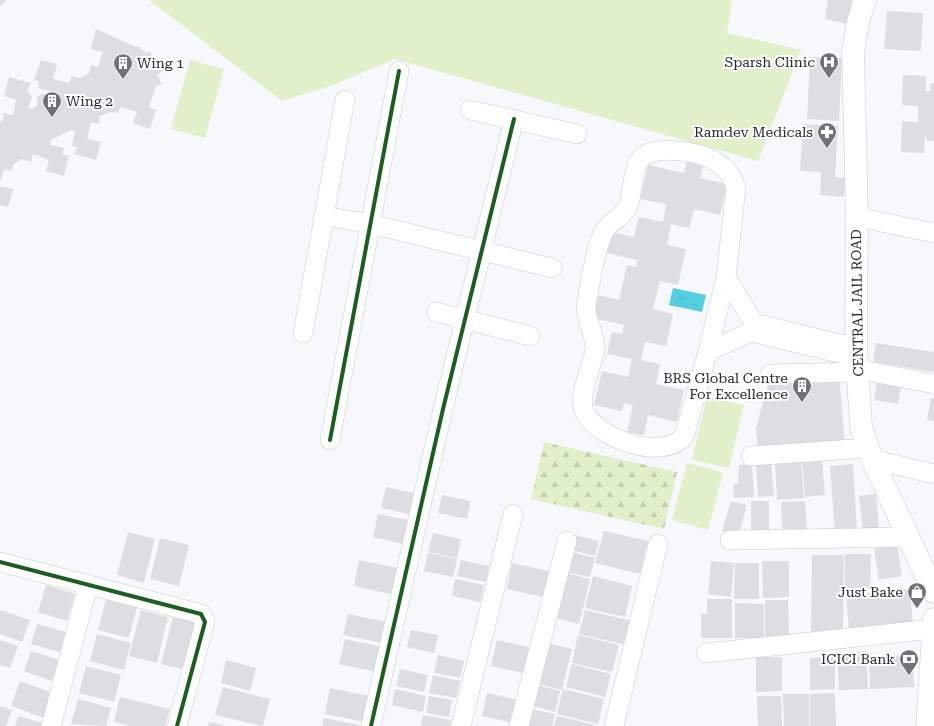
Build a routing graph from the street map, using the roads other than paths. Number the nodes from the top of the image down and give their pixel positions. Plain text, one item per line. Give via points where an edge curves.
1 (865, 0) edge
2 (399, 71) dead end
3 (345, 100) dead end
4 (470, 110) dead end
5 (514, 119) junction
6 (577, 134) dead end
7 (324, 216) junction
8 (856, 217) junction
9 (371, 224) junction
10 (934, 233) edge
11 (482, 251) junction
12 (552, 268) dead end
13 (726, 277) junction
14 (436, 312) dead end
15 (465, 320) junction
16 (752, 328) junction
17 (303, 333) dead end
18 (530, 336) dead end
19 (708, 351) junction
20 (857, 361) junction
21 (770, 374) dead end
22 (934, 384) edge
23 (330, 440) dead end
24 (870, 453) junction
25 (751, 456) dead end
26 (934, 474) edge
27 (513, 514) dead end
28 (908, 537) junction
29 (730, 540) dead end
30 (567, 541) dead end
31 (658, 544) dead end
32 (0, 562) edge
33 (88, 586) junction
34 (934, 592) edge
35 (934, 624) edge
36 (706, 653) dead end
37 (51, 726) edge
38 (178, 726) edge
39 (371, 726) edge
40 (461, 726) edge
41 (519, 726) edge
42 (614, 726) edge
43 (927, 726) edge

1 - 8 main road, CENTRAL JAIL ROAD via 853,52
2 - 9 street
3 - 7 street
4 - 5 street
5 - 6 street
5 - 11 street
7 - 9 street
7 - 17 street
8 - 10 street
8 - 20 main road, CENTRAL JAIL ROAD
9 - 11 street
9 - 23 street
11 - 12 street
11 - 15 street
13 - 16 street
13 - 19 street
13 - 19 street via 736,188 733,179 720,163 705,156 680,150 649,153 639,160 627,209 609,225 601,237 586,306 596,345 583,395 584,411 598,428 622,442 651,448 680,440 684,437
14 - 15 street
15 - 18 street
15 - 39 street
16 - 19 street
16 - 20 street
20 - 21 street
20 - 22 street
20 - 24 main road, CENTRAL JAIL ROAD via 860,426
24 - 25 street
24 - 26 street
24 - 28 main road, CENTRAL JAIL ROAD
27 - 40 street
28 - 29 street
28 - 34 main road, CENTRAL JAIL ROAD
30 - 41 street
31 - 42 street
32 - 33 street
33 - 37 street
33 - 38 street via 201,614 206,622
35 - 36 street
35 - 43 main road

